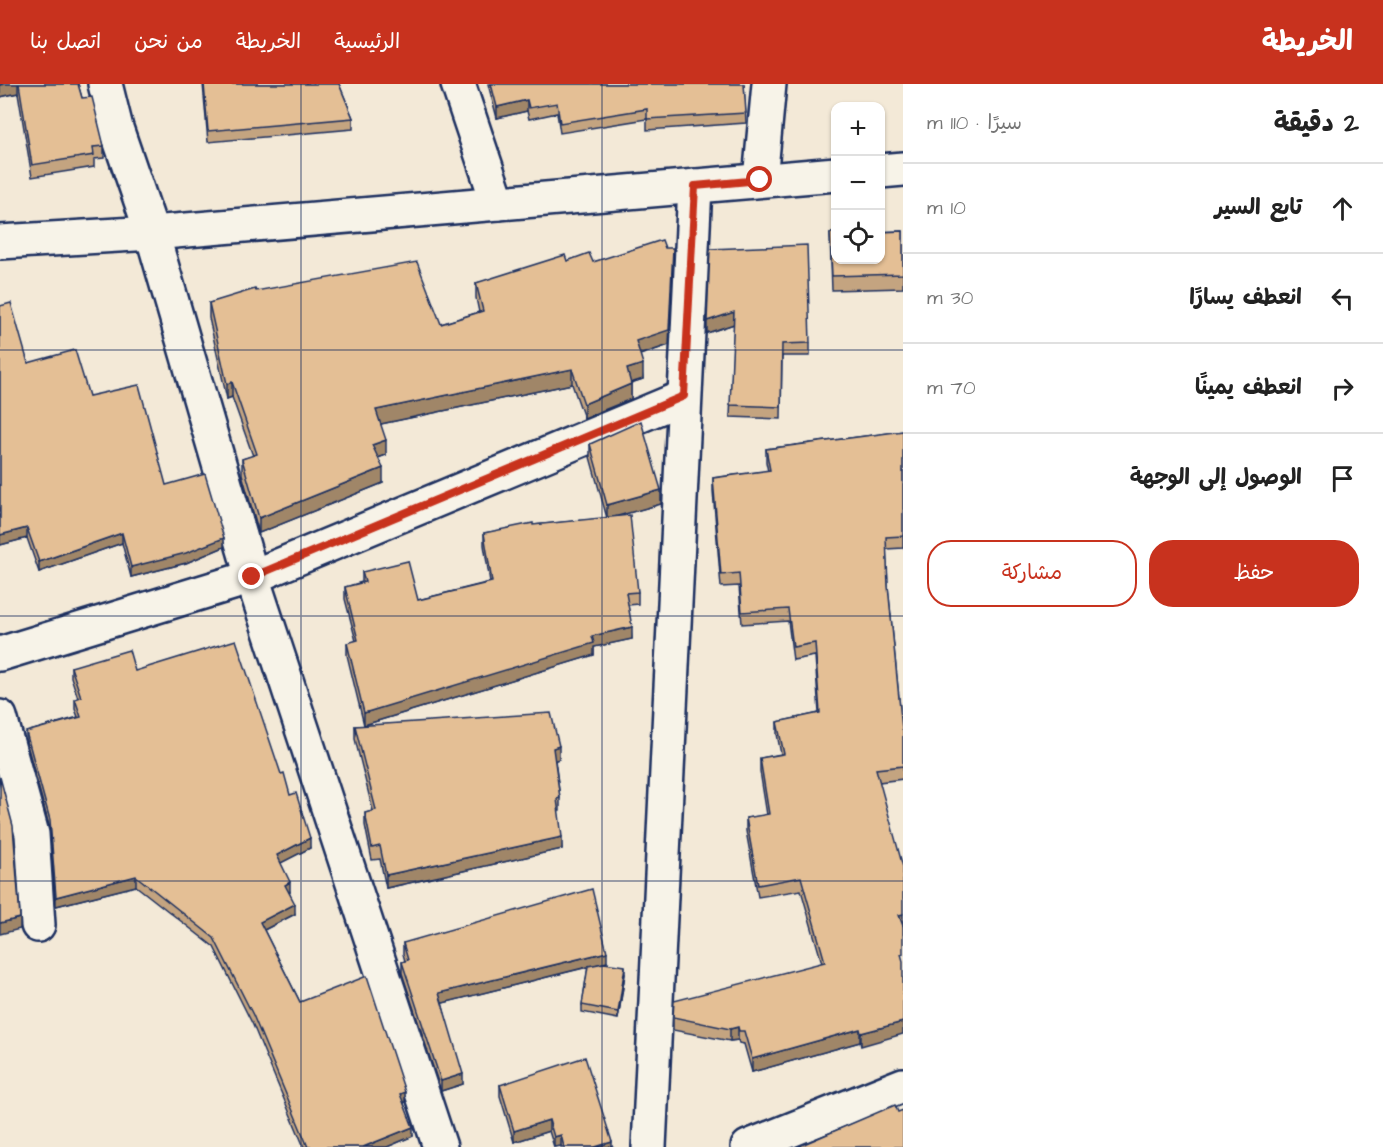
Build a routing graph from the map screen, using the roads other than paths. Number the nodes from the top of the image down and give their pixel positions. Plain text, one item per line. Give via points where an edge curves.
1 (105, 84) edge
2 (458, 84) edge
3 (769, 84) edge
4 (903, 170) edge
5 (885, 171) edge
6 (831, 174) edge
7 (760, 180) junction
8 (695, 186) junction
9 (498, 203) junction
10 (152, 233) junction
11 (0, 242) edge
12 (684, 396) junction
13 (252, 577) junction
14 (0, 654) edge
15 (0, 717) edge
16 (38, 925) dead end
17 (903, 1085) edge
18 (440, 1147) edge
19 (649, 1147) edge
20 (748, 1147) edge

1 - 10 street
2 - 9 street
3 - 7 street
4 - 5 street
6 - 7 street
7 - 8 street
8 - 9 street
8 - 12 street
9 - 10 street
10 - 11 street
10 - 13 street
12 - 13 street
12 - 19 street
13 - 14 street
13 - 18 street
15 - 16 street via 32,834
17 - 20 street

